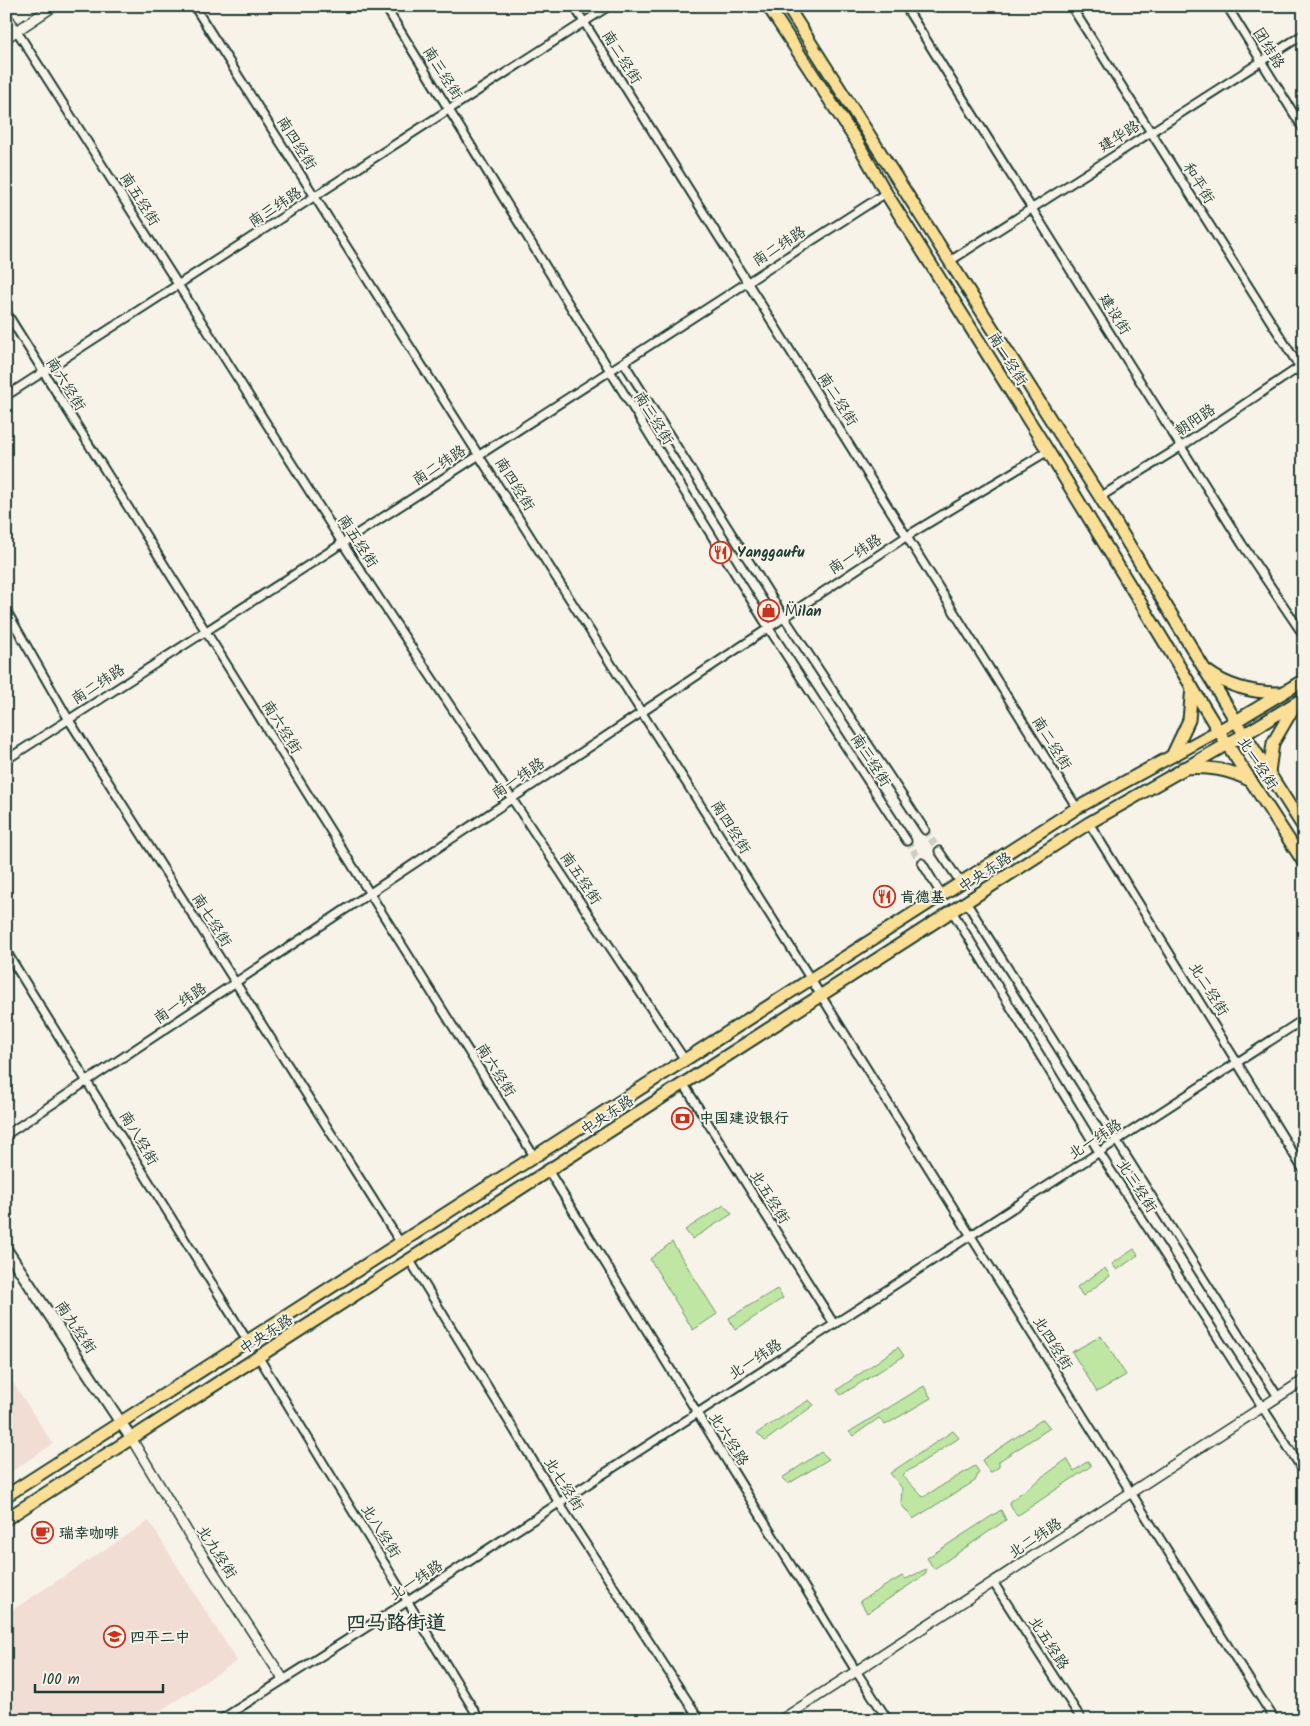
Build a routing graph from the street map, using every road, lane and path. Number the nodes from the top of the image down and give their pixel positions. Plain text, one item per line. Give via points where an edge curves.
1 (54, 6) edge
2 (194, 6) edge
3 (385, 6) edge
4 (574, 6) edge
5 (609, 6) edge
6 (768, 6) edge
7 (787, 6) edge
8 (905, 6) edge
9 (1072, 6) edge
10 (1227, 6) edge
11 (6, 14) edge
12 (584, 22) junction
13 (16, 31) junction
14 (1304, 34) edge
15 (6, 38) edge
16 (1261, 62) junction
17 (450, 110) junction
18 (1304, 130) edge
19 (1151, 132) junction
20 (886, 193) junction
21 (315, 197) junction
22 (1031, 208) junction
23 (950, 261) junction
24 (749, 282) junction
25 (179, 286) junction
26 (6, 312) edge
27 (624, 362) junction
28 (1302, 366) edge
29 (43, 372) junction
30 (609, 372) junction
31 (1304, 374) edge
32 (6, 396) edge
33 (1182, 446) junction
34 (1048, 451) junction
35 (480, 455) junction
36 (1100, 496) junction
37 (907, 536) junction
38 (342, 544) junction
39 (6, 610) edge
40 (784, 617) junction
41 (768, 627) junction
42 (205, 632) junction
43 (1304, 636) edge
44 (1204, 668) junction
45 (1304, 680) edge
46 (1192, 687) junction
47 (1281, 693) junction
48 (1301, 699) edge
49 (642, 712) junction
50 (69, 720) junction
51 (1236, 721) junction
52 (1218, 730) junction
53 (1245, 734) junction
54 (1227, 742) junction
55 (1172, 756) junction
56 (6, 760) edge
57 (1183, 768) junction
58 (1269, 772) junction
59 (1252, 782) junction
60 (512, 799) junction
61 (1077, 808) junction
62 (1089, 823) junction
63 (1304, 828) edge
64 (925, 830) tunnel mouth
65 (907, 841) tunnel mouth
66 (939, 851) tunnel mouth
67 (922, 863) tunnel mouth
68 (1304, 863) edge
69 (960, 883) junction
70 (371, 893) junction
71 (941, 894) junction
72 (966, 902) junction
73 (952, 911) junction
74 (6, 950) edge
75 (811, 979) junction
76 (236, 982) junction
77 (821, 995) junction
78 (1304, 1019) edge
79 (685, 1060) junction
80 (1238, 1062) junction
81 (88, 1081) junction
82 (683, 1084) junction
83 (6, 1135) edge
84 (1117, 1141) junction
85 (1099, 1152) junction
86 (534, 1156) junction
87 (548, 1170) junction
88 (1304, 1171) edge
89 (970, 1236) junction
90 (400, 1242) junction
91 (6, 1249) edge
92 (409, 1259) junction
93 (834, 1324) junction
94 (247, 1340) junction
95 (258, 1356) junction
96 (1304, 1380) edge
97 (1278, 1397) junction
98 (1262, 1407) junction
99 (697, 1414) junction
100 (121, 1422) junction
101 (131, 1438) junction
102 (1304, 1472) edge
103 (1130, 1493) junction
104 (6, 1496) edge
105 (559, 1503) junction
106 (6, 1519) edge
107 (993, 1582) junction
108 (408, 1601) junction
109 (856, 1671) junction
110 (283, 1679) junction
111 (220, 1720) edge
112 (480, 1720) edge
113 (700, 1720) edge
114 (780, 1720) edge
115 (888, 1720) edge
116 (1082, 1720) edge
117 (1275, 1720) edge

1 - 13 street
2 - 21 street, 南四经街
3 - 17 street, 南三经街
4 - 12 street, 南二经街
5 - 12 street, 南三纬路
6 - 20 main road, 南一经街 via 857,142
7 - 23 main road, 南一经街
8 - 22 street, 建设街
9 - 19 street, 和平街
10 - 16 street, 团结路
11 - 13 street, 南五经街
12 - 17 street, 南三纬路
12 - 24 street, 南二经街
13 - 15 street
13 - 25 street, 南五经街
14 - 16 street, 建华路
16 - 18 street, 团结路
16 - 19 street, 建华路
17 - 21 street, 南三纬路
17 - 30 street, 南三经街
19 - 22 street, 建华路
19 - 28 street, 和平街
20 - 24 street, 南二纬路
20 - 34 main road, 南一经街
21 - 25 street, 南三纬路
21 - 35 street, 南四经街
22 - 23 street, 建华路
22 - 33 street, 建设街
23 - 36 main road, 南一经街
24 - 27 street, 南二纬路
24 - 37 street, 南二经街
25 - 29 street, 南三纬路
25 - 38 street, 南五经街
26 - 29 street, 南六经街
27 - 30 street, 南二纬路
27 - 40 street
28 - 31 street, 和平街
28 - 33 street, 朝阳路
29 - 32 street, 南三纬路
29 - 42 street, 南六经街
30 - 35 street, 南二纬路
30 - 41 street, 南三经街
33 - 36 street, 朝阳路
33 - 43 street, 建设街
34 - 37 street, 南一纬路
34 - 46 main road, 南一经街
35 - 38 street, 南二纬路
35 - 49 street, 南四经街
36 - 44 main road, 南一经街
37 - 40 street, 南一纬路
37 - 61 street, 南二经街
38 - 42 street, 南二纬路
38 - 60 street, 南五经街
39 - 50 street, 南七经街
40 - 41 street, 南一纬路
40 - 64 street
41 - 49 street, 南一纬路
41 - 65 street, 南三经街
42 - 50 street, 南二纬路
42 - 70 street, 南六经街
44 - 47 main road via 1236,686
44 - 51 main road, 南一经街
45 - 47 main road, 中央东路
46 - 52 main road, 南一经街
46 - 55 main road via 1189,720
47 - 51 main road, 中央东路
48 - 53 main road, 中央东路
48 - 58 main road via 1273,743
49 - 60 street, 南一纬路
49 - 75 street, 南四经街
50 - 56 street, 南二纬路
50 - 76 street, 南七经街
51 - 52 main road, 中央东路
51 - 53 main road, 北一经街
52 - 54 main road, 北一经街
52 - 55 main road, 中央东路
53 - 54 main road, 中央东路
53 - 58 main road, 北一经街
54 - 57 main road, 中央东路
54 - 59 main road, 北一经街
55 - 61 main road, 中央东路
57 - 59 main road via 1202,766 1223,770
57 - 62 main road, 中央东路
58 - 63 main road, 北一经街
59 - 68 main road, 北一经街
60 - 70 street, 南一纬路
60 - 79 street, 南五经街
61 - 69 main road, 中央东路
62 - 72 main road, 中央东路
62 - 80 street, 北二经街
66 - 69 street
67 - 71 street
69 - 71 main road, 中央东路
70 - 76 street, 南一纬路
70 - 86 street, 南六经街
71 - 75 main road, 中央东路
72 - 73 main road, 中央东路
72 - 84 street
73 - 77 main road, 中央东路
73 - 85 street, 北三经街
74 - 81 street, 南八经街
75 - 77 street, 北四经街
75 - 79 main road, 中央东路
76 - 81 street, 南一纬路
76 - 90 street, 南七经街
77 - 82 main road, 中央东路
77 - 89 street, 北四经街
78 - 80 street, 北一纬路
79 - 86 main road, 中央东路
80 - 84 street, 北一纬路
80 - 88 street, 北二经街
81 - 83 street, 南一纬路
81 - 94 street, 南八经街
82 - 87 main road, 中央东路
82 - 93 street, 北五经街
84 - 85 street, 北一纬路
84 - 97 street
85 - 89 street, 北一纬路
85 - 98 street, 北三经街
86 - 90 main road, 中央东路
87 - 92 main road, 中央东路
87 - 99 street, 北六经路
89 - 93 street, 北一纬路
89 - 103 street, 北四经街
90 - 94 main road, 中央东路
91 - 100 main road, 南九经街
92 - 95 main road, 中央东路
92 - 105 street, 北七经街
93 - 99 street, 北一纬路
94 - 100 main road, 中央东路
95 - 101 main road, 中央东路
95 - 108 street, 北八经街
96 - 97 street, 北二纬路
97 - 98 street, 北二纬路
98 - 102 street, 北三经街
98 - 103 street, 北二纬路
99 - 105 street, 北一纬路
99 - 109 street, 北六经路
100 - 101 main road, 南九经街
100 - 104 main road, 中央东路
101 - 106 main road, 中央东路
101 - 110 street, 北九经街
103 - 107 street, 北二纬路
103 - 117 street, 北四经街
105 - 108 street, 北一纬路
105 - 113 street, 北七经街
107 - 109 street, 北二纬路
107 - 116 street, 北五经路
108 - 110 street, 北一纬路
108 - 112 street, 北八经街
109 - 114 street, 北二纬路
109 - 115 street, 北六经路
110 - 111 street, 北一纬路

